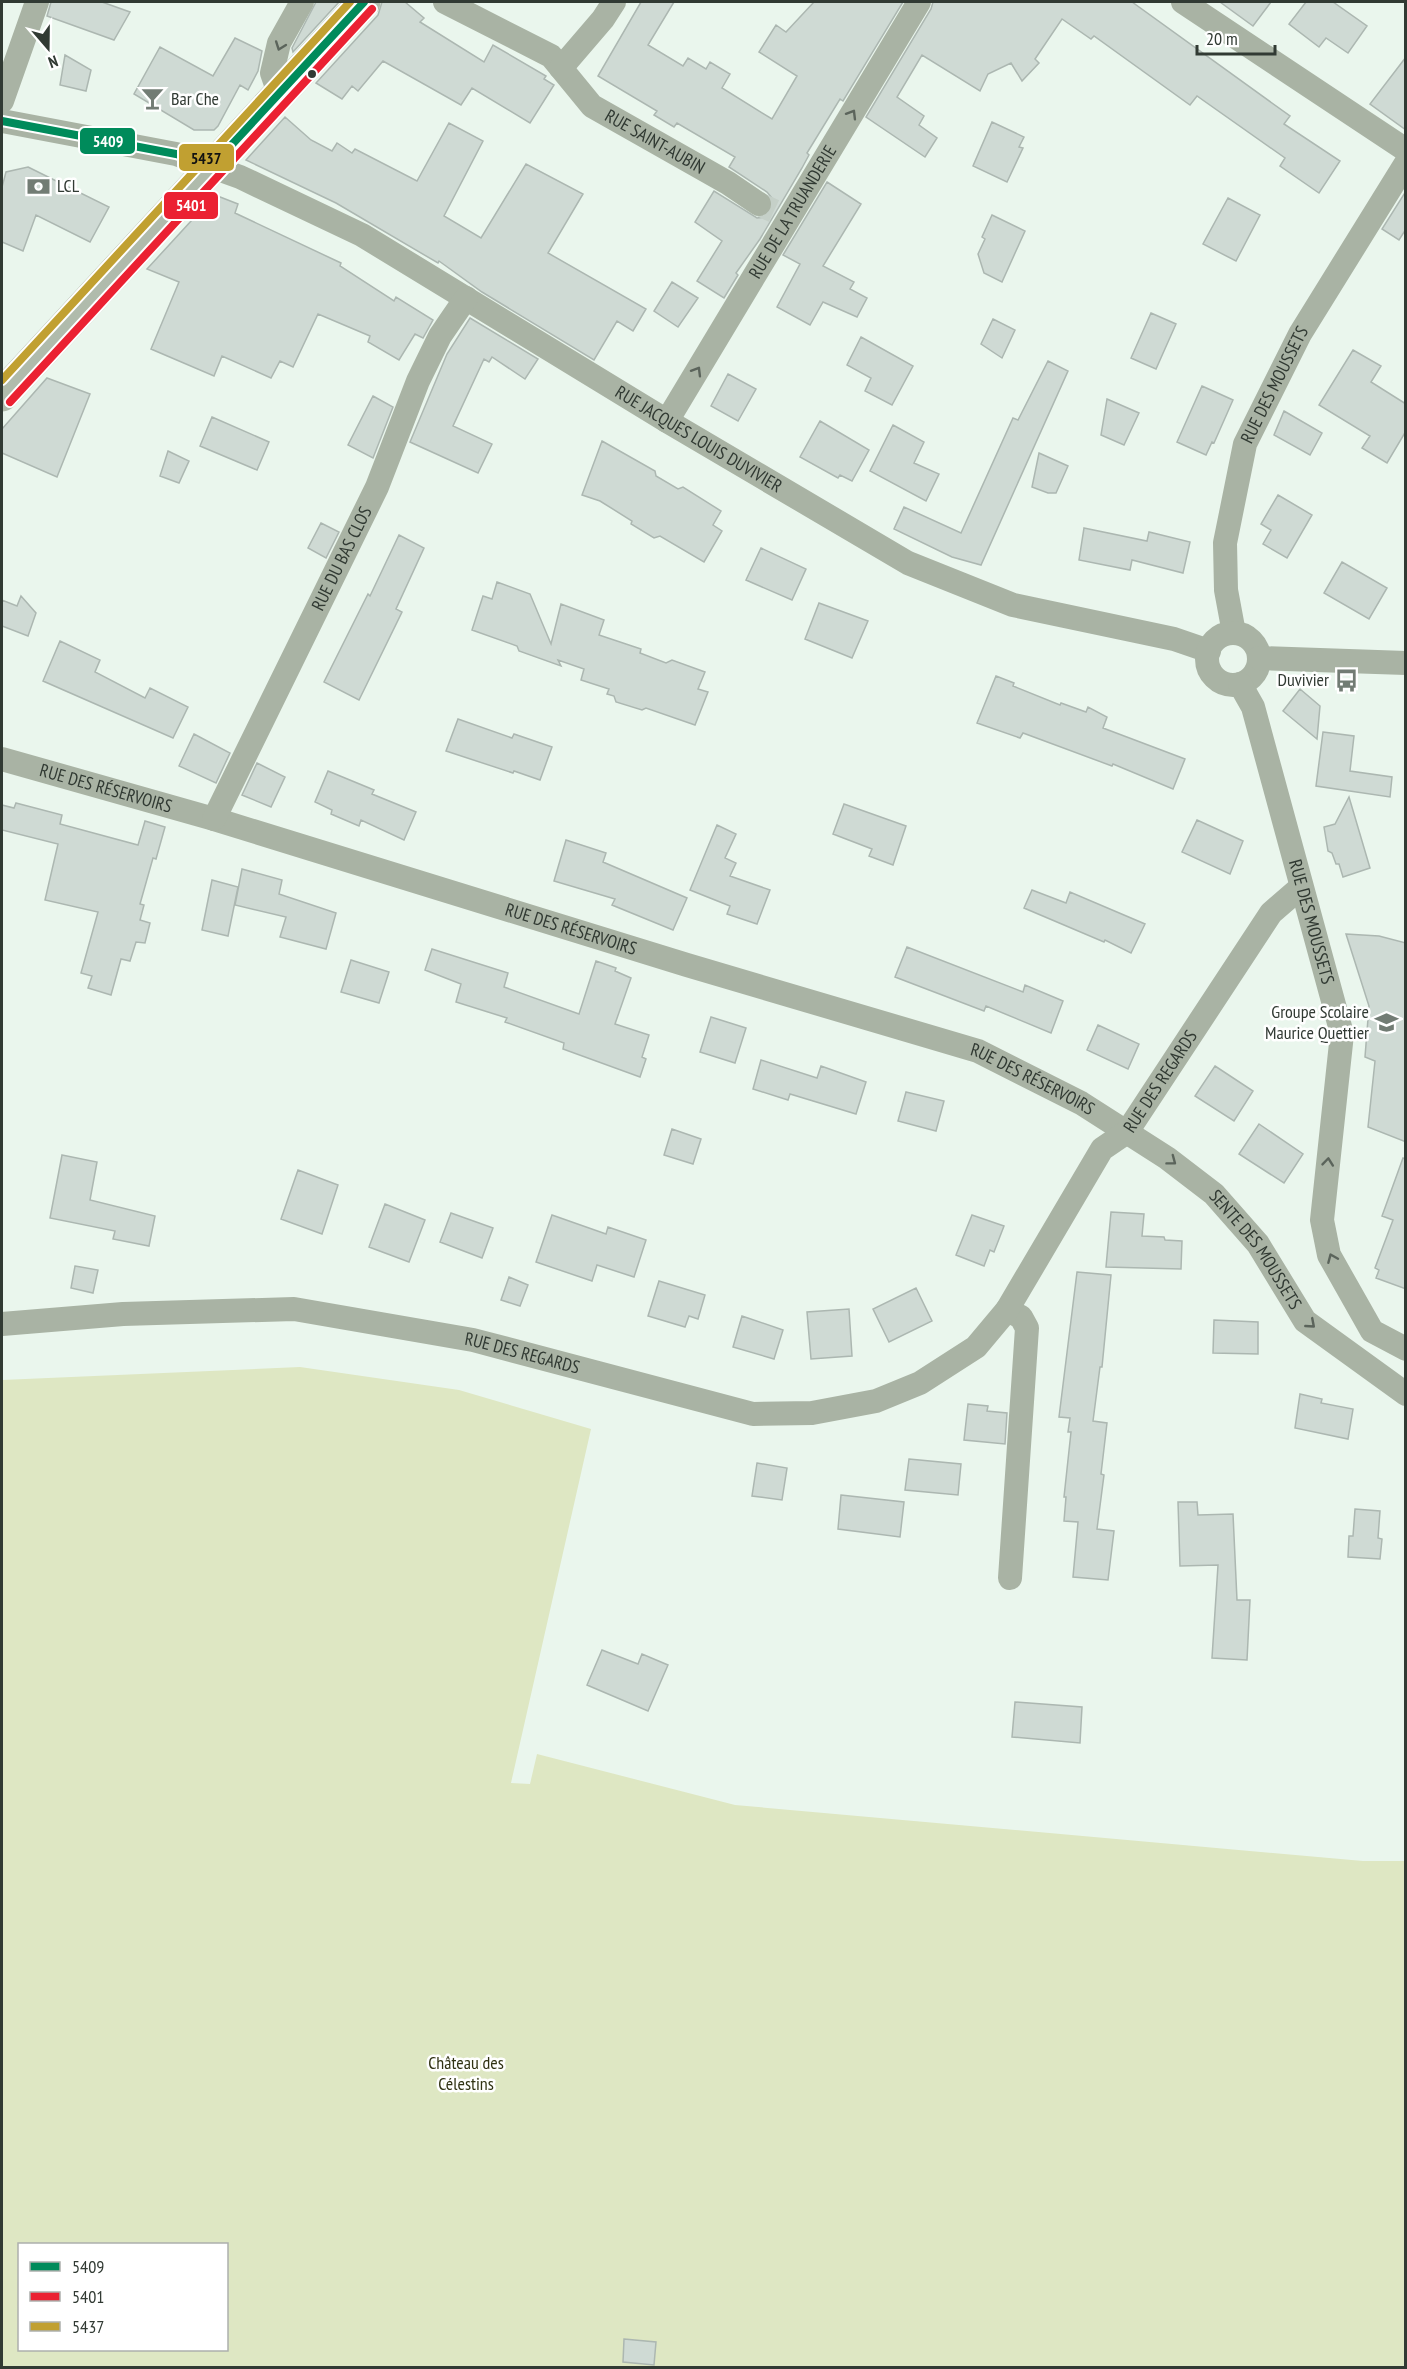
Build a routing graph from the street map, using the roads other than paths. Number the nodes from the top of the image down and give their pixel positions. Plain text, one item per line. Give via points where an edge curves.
1 (37, 2) edge
2 (302, 2) edge
3 (364, 2) edge
4 (445, 2) edge
5 (614, 2) edge
6 (919, 2) edge
7 (1183, 2) edge
8 (561, 68) junction
9 (279, 93) junction
10 (2, 100) edge
11 (2, 121) edge
12 (1406, 150) edge
13 (1406, 163) edge
14 (212, 166) junction
15 (775, 211) junction
16 (466, 298) junction
17 (2, 395) edge
18 (667, 422) junction
19 (1234, 633) junction
20 (1209, 651) junction
21 (1259, 658) junction
22 (1406, 663) edge
23 (1240, 684) junction
24 (2, 759) edge
25 (214, 819) junction
26 (1301, 888) junction
27 (1127, 1132) junction
28 (1007, 1310) junction
29 (2, 1324) edge
30 (1406, 1349) edge
31 (1406, 1394) edge
32 (1010, 1578) dead end

1 - 10 street
2 -> 9 street via 279,43 272,73
3 - 9 main road
4 - 8 street, RUE SAINT-AUBIN via 551,56
5 - 8 street
15 -> 6 street, RUE DE LA TRUANDERIE
7 - 12 street
8 - 15 street, RUE SAINT-AUBIN via 592,106
9 - 14 main road
11 - 14 street, RUE JACQUES LOUIS DUVIVIER via 176,154
13 - 19 street, RUE DES MOUSSETS via 1299,334 1245,444 1225,543 1226,590
14 - 16 street, RUE JACQUES LOUIS DUVIVIER via 362,235
14 - 17 main road
18 -> 15 street, RUE DE LA TRUANDERIE
16 - 18 street, RUE JACQUES LOUIS DUVIVIER
16 - 25 street, RUE DU BAS CLOS via 440,336 418,381 377,487
18 - 20 street, RUE JACQUES LOUIS DUVIVIER via 908,563 1013,605 1174,639
19 - 20 street via 1214,642
19 - 21 street via 1251,641
20 - 23 street via 1211,673 1229,685
21 - 22 street
21 - 23 street via 1254,675
23 - 26 street, RUE DES MOUSSETS via 1253,708
24 - 25 street, RUE DES RÉSERVOIRS
25 - 27 street, RUE DES RÉSERVOIRS via 978,1051 1081,1103
26 - 27 street, RUE DES REGARDS via 1271,913
30 -> 26 street, RUE DES MOUSSETS via 1372,1331 1329,1255 1322,1220 1342,1034
27 - 28 street, RUE DES REGARDS via 1102,1149
27 -> 31 street, SENTE DES MOUSSETS via 1214,1194 1258,1244 1305,1321
28 - 29 street, RUE DES REGARDS via 976,1347 920,1383 876,1401 812,1413 753,1414 473,1340 294,1309 123,1314
28 - 32 street via 1021,1317 1027,1328

